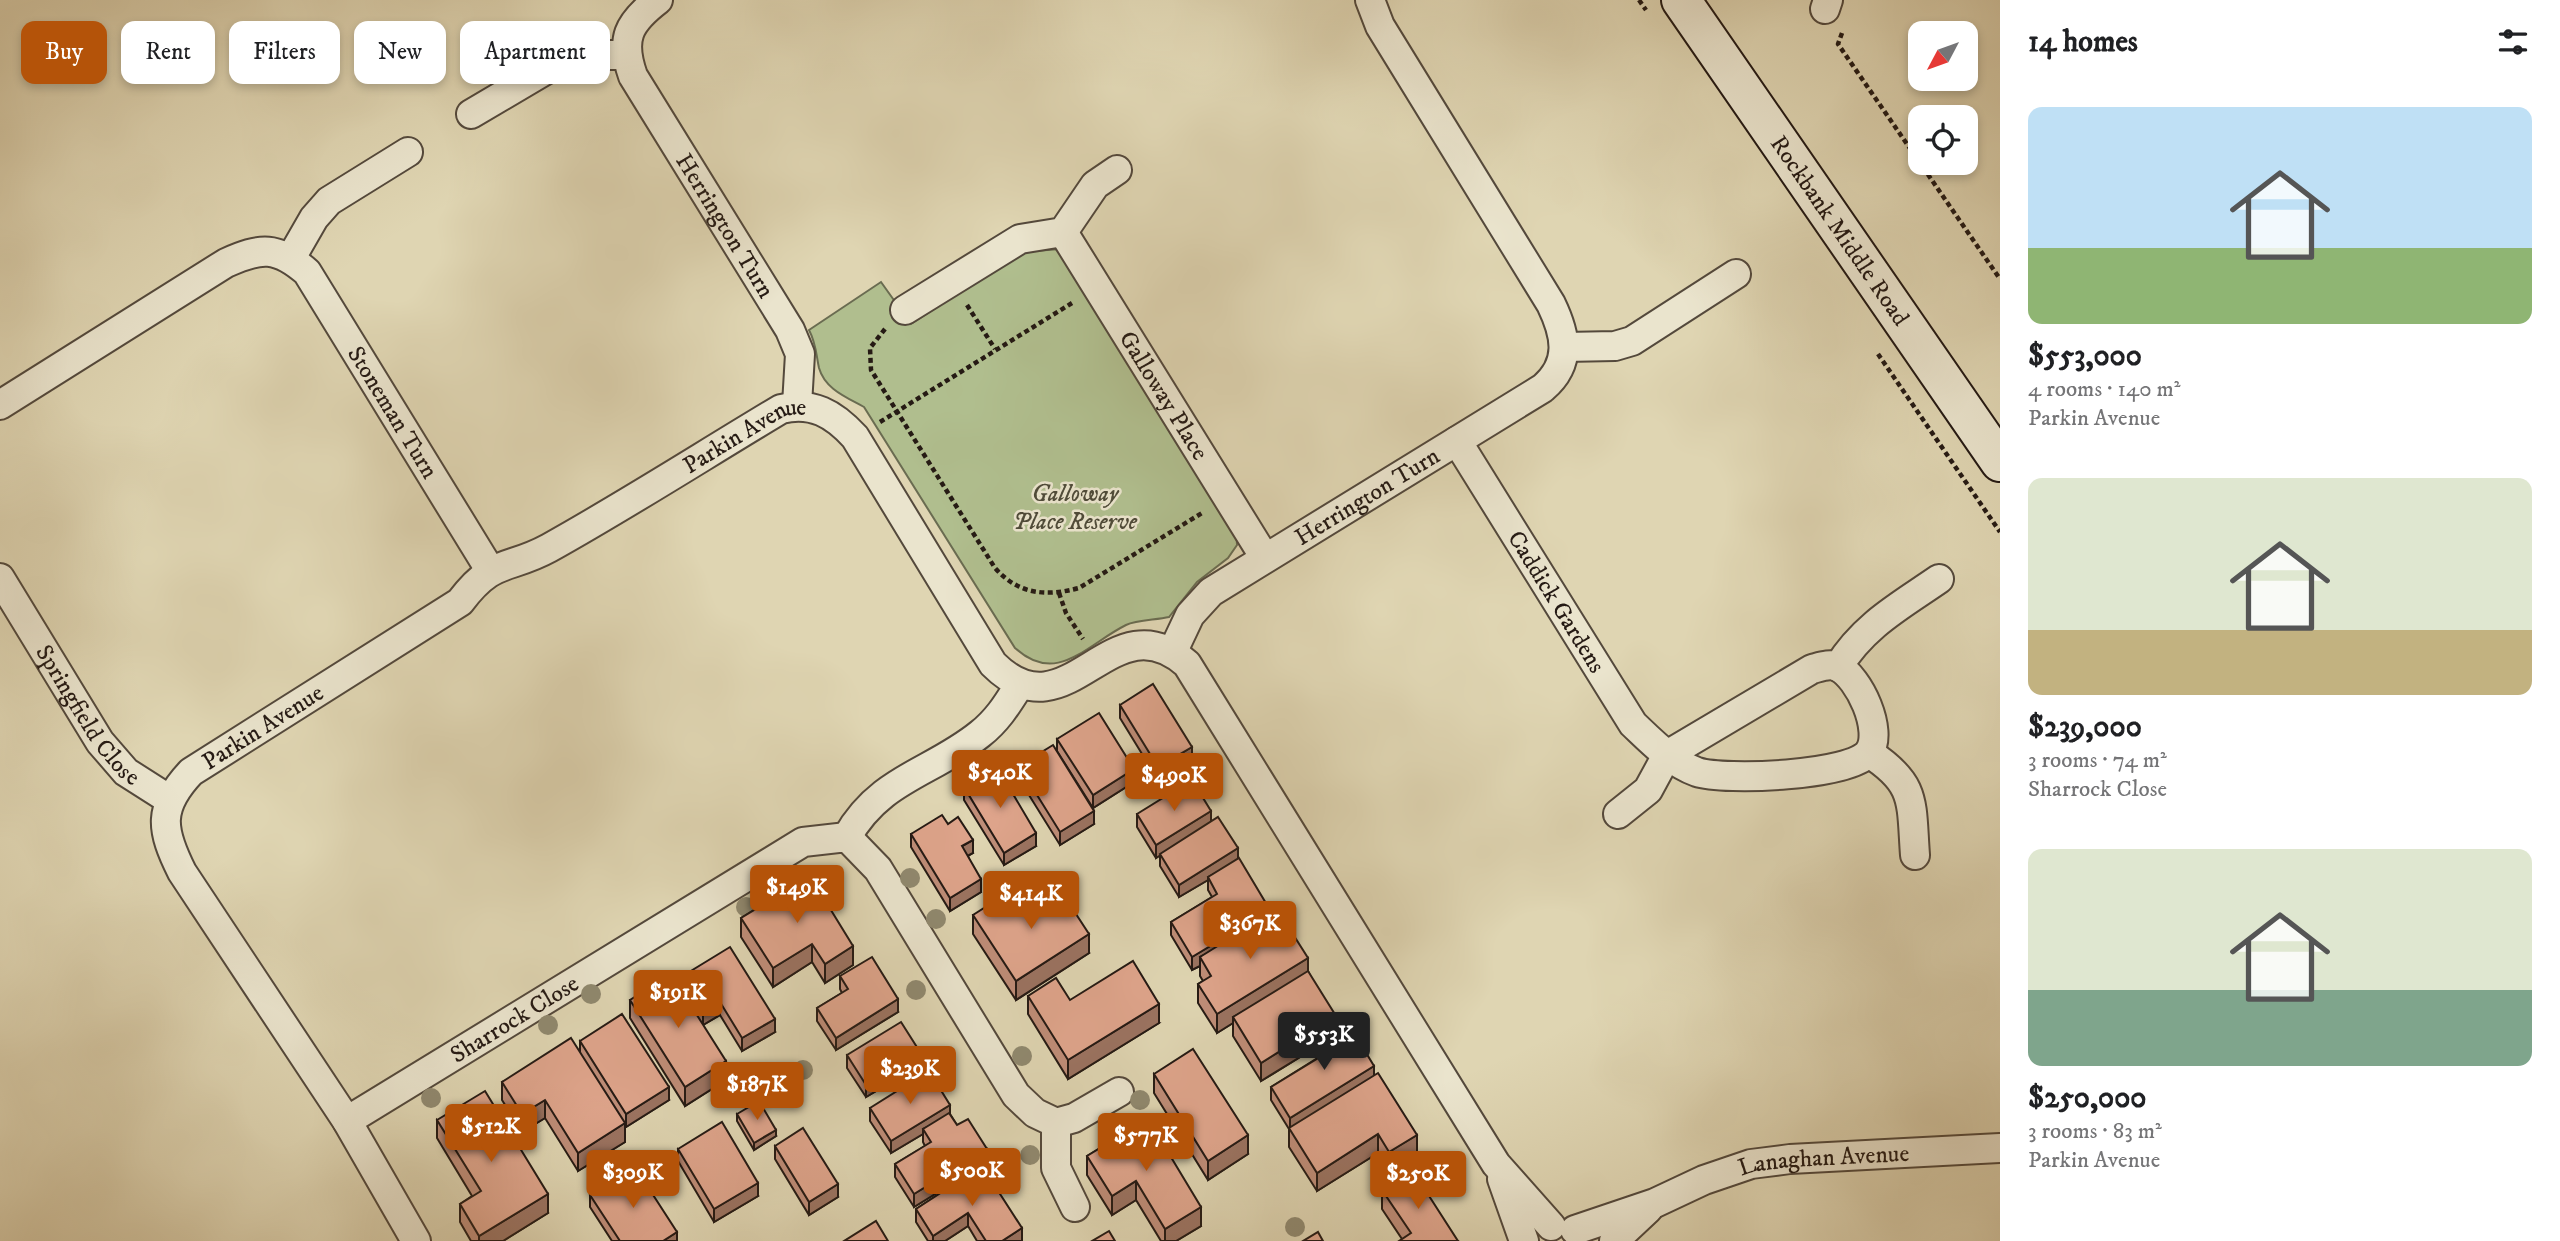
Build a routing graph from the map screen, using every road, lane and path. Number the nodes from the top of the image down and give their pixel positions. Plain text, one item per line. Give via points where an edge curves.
1 (658, 0) edge
2 (1351, 0) edge
3 (1681, 0) edge
4 (1826, 4) edge
5 (1375, 13) edge
6 (626, 55) junction
7 (471, 114) dead end
8 (408, 152) dead end
9 (1117, 170) dead end
10 (1063, 232) junction
11 (291, 258) junction
12 (1998, 273) edge
13 (1736, 274) dead end
14 (2000, 279) edge
15 (952, 280) junction
16 (1098, 288) junction
17 (905, 310) joint
18 (1565, 346) junction
19 (995, 349) junction
20 (0, 405) edge
21 (797, 405) junction
22 (897, 411) junction
23 (855, 437) junction
24 (1457, 441) junction
25 (2000, 462) edge
26 (1227, 498) junction
27 (1265, 558) junction
28 (490, 570) junction
29 (0, 578) edge
30 (1940, 579) dead end
31 (1059, 593) junction
32 (1172, 651) junction
33 (1098, 662) junction
34 (1838, 667) junction
35 (1020, 684) junction
36 (1869, 753) junction
37 (1667, 755) junction
38 (170, 800) junction
39 (1618, 814) dead end
40 (847, 838) junction
41 (1915, 855) dead end
42 (1119, 1092) dead end
43 (347, 1121) junction
44 (1056, 1123) junction
45 (2000, 1148) edge
46 (1655, 1203) junction
47 (1075, 1207) dead end
48 (1553, 1236) edge
49 (416, 1241) edge
50 (1614, 1241) edge

1 - 6 street via 638,15 628,35
2 - 5 street
3 - 25 street, Rockbank Middle Road
4 - 12 path via 1844,29 1838,44
5 - 18 street via 1551,304
6 - 7 street via 571,55
6 - 21 street, Herrington Turn via 633,76 790,330 800,354
8 - 11 street via 329,201
9 - 10 street via 1095,185
10 - 15 street via 1020,239
10 - 16 street, Galloway Place
11 - 20 street via 270,251 248,252
11 - 28 street, Stoneman Turn via 307,272
12 - 14 path
13 - 18 street via 1632,341 1615,346
15 - 17 street
15 - 19 path
16 - 19 path
16 - 26 street, Galloway Place
17 - 22 path via 870,348 872,370
18 - 24 street, Herrington Turn via 1563,362 1550,382
19 - 22 path
21 - 23 street, Parkin Avenue via 823,410
21 - 28 street, Parkin Avenue via 780,409 547,549
22 - 23 path
22 - 31 path via 995,568 1009,583 1034,593
23 - 35 street, Parkin Avenue via 993,664
24 - 27 street, Herrington Turn
24 - 37 street, Caddick Gardens via 1633,724
26 - 27 street, Galloway Place
26 - 31 path via 1079,588
27 - 32 street, Herrington Turn via 1211,592 1190,615
28 - 38 street, Parkin Avenue via 460,602 191,772
29 - 38 street, Springfield Close via 100,742 126,772
30 - 34 street via 1866,629
31 - 33 path via 1066,613
32 - 33 street via 1137,644
32 - 48 street via 1204,689 1496,1164
33 - 35 street via 1068,681 1032,688
34 - 36 street via 1853,682 1875,727
34 - 37 street via 1812,669
35 - 40 street via 1002,713 979,735 878,797 860,814
36 - 37 street, Caddick Gardens via 1845,766 1727,778 1696,772
36 - 41 street via 1890,766 1906,785
37 - 39 street via 1648,790
38 - 43 street via 166,836 182,872
40 - 43 street, Sharrock Close via 803,842
40 - 44 street via 878,869 1016,1096
42 - 44 street
43 - 49 street
44 - 47 street via 1055,1168
45 - 46 street, Lanaghan Avenue via 1751,1164
46 - 48 street, Lanaghan Avenue
46 - 50 street, Lanaghan Avenue

